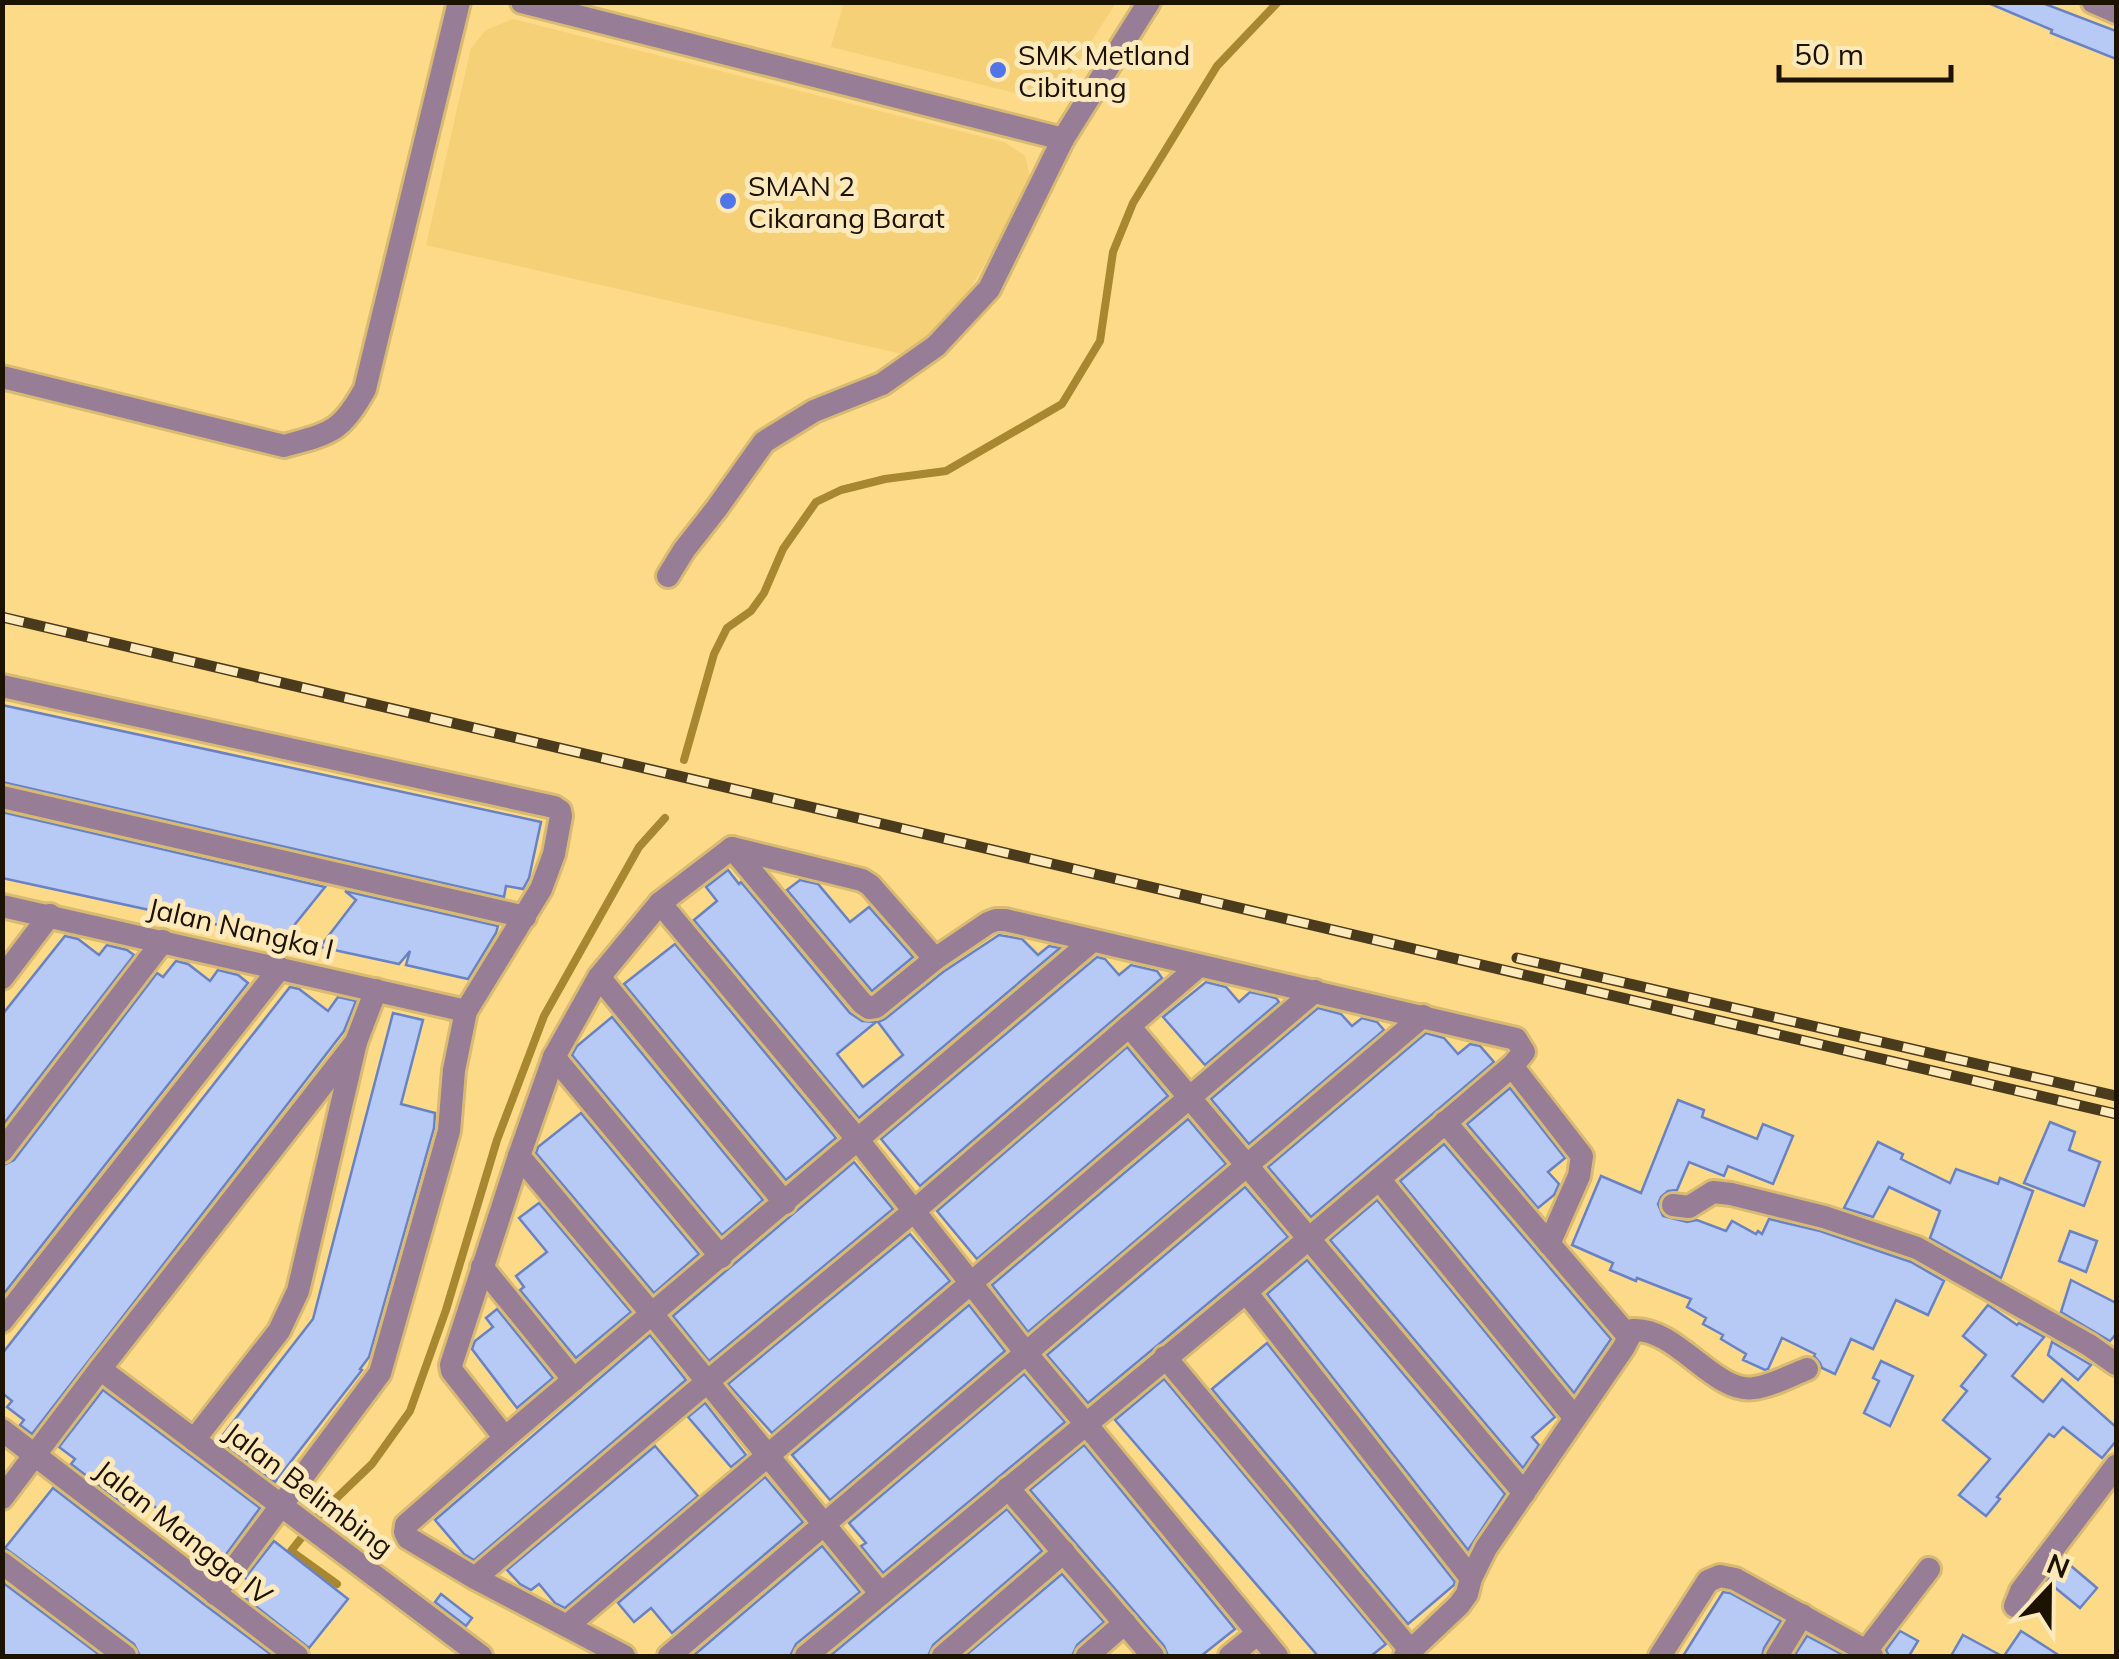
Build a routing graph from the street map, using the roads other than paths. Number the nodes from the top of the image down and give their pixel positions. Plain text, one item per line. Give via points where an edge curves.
1 (459, 2) edge
2 (522, 2) edge
3 (1148, 2) edge
4 (2094, 2) edge
5 (2116, 12) edge
6 (1062, 139) junction
7 (2, 378) edge
8 (668, 576) dead end
9 (2, 686) edge
10 (2, 797) edge
11 (732, 848) junction
12 (660, 903) junction
13 (2, 906) edge
14 (50, 915) junction
15 (525, 917) junction
16 (163, 941) junction
17 (1092, 941) junction
18 (936, 959) junction
19 (1199, 966) junction
20 (280, 968) junction
21 (600, 977) junction
22 (2, 978) edge
23 (376, 990) junction
24 (1314, 992) junction
25 (466, 1011) junction
26 (1423, 1016) junction
27 (1129, 1026) junction
28 (356, 1042) junction
29 (554, 1058) junction
30 (1512, 1066) junction
31 (1190, 1098) junction
32 (1445, 1122) junction
33 (858, 1140) junction
34 (2, 1150) edge
35 (519, 1156) junction
36 (1248, 1166) junction
37 (1379, 1178) junction
38 (785, 1203) junction
39 (1673, 1205) dead end
40 (914, 1211) junction
41 (1309, 1237) junction
42 (1549, 1244) junction
43 (720, 1257) junction
44 (482, 1267) junction
45 (971, 1284) junction
46 (1246, 1292) junction
47 (652, 1314) junction
48 (2, 1321) edge
49 (1629, 1337) junction
50 (1026, 1353) junction
51 (1165, 1357) junction
52 (2116, 1364) edge
53 (100, 1369) junction
54 (1807, 1369) dead end
55 (574, 1380) junction
56 (707, 1382) junction
57 (1575, 1418) junction
58 (1086, 1424) junction
59 (2, 1430) edge
60 (505, 1438) junction
61 (194, 1440) junction
62 (35, 1455) junction
63 (768, 1456) junction
64 (2116, 1466) edge
65 (1008, 1488) junction
66 (1524, 1493) junction
67 (2, 1498) edge
68 (282, 1506) junction
69 (824, 1524) junction
70 (1064, 1552) junction
71 (2, 1563) edge
72 (1929, 1570) dead end
73 (476, 1578) junction
74 (1471, 1578) junction
75 (216, 1594) junction
76 (880, 1594) junction
77 (2015, 1606) dead end
78 (1802, 1615) junction
79 (1125, 1624) junction
80 (567, 1626) junction
81 (1257, 1634) junction
82 (471, 1654) edge
83 (1408, 1654) edge
84 (1869, 1654) edge
85 (812, 1655) edge
86 (125, 1656) edge
87 (297, 1656) edge
88 (624, 1656) edge
89 (669, 1656) edge
90 (943, 1656) edge
91 (1087, 1656) edge
92 (1154, 1656) edge
93 (1230, 1656) edge
94 (1276, 1656) edge
95 (1660, 1656) edge
96 (1778, 1656) edge

1 - 7 street via 366,390 350,417 325,435 284,446
2 - 6 street
3 - 6 street
4 - 5 street
6 - 8 street via 989,289 936,346 882,384 814,411 764,442
9 - 15 street via 558,808 554,854
10 - 15 street
11 - 12 street
11 - 18 street via 862,880
11 - 18 street via 868,1008
12 - 21 street
12 - 33 street
13 - 14 street, Jalan Nangka I
14 - 16 street, Jalan Nangka I
14 - 22 street
15 - 25 street
16 - 20 street, Jalan Nangka I
16 - 34 street
17 - 18 street via 996,920
17 - 19 street
17 - 33 street
19 - 24 street
19 - 27 street
20 - 23 street, Jalan Nangka I
20 - 48 street
21 - 29 street
21 - 38 street
23 - 25 street, Jalan Nangka I
23 - 28 street
24 - 26 street
24 - 31 street
25 - 68 street via 448,1131 382,1368
26 - 30 street via 1516,1039 1524,1052
26 - 36 street
27 - 31 street
27 - 40 street
28 - 53 street
28 - 61 street via 298,1291 280,1331
29 - 35 street
29 - 43 street
30 - 32 street
30 - 42 street via 1582,1156
31 - 36 street
31 - 45 street
32 - 37 street
32 - 42 street
33 - 38 street
33 - 40 street
35 - 44 street
35 - 47 street
36 - 41 street
36 - 50 street
37 - 41 street
37 - 57 street
38 - 43 street
39 - 52 street via 1689,1207 1713,1192 1731,1194 1917,1248
40 - 45 street
40 - 56 street
41 - 46 street
41 - 66 street
42 - 49 street
43 - 47 street
44 - 55 street
44 - 60 street via 450,1368
45 - 50 street
45 - 63 street
46 - 51 street
46 - 74 street
47 - 55 street
47 - 56 street
49 - 54 street via 1638,1329 1664,1338 1714,1374 1751,1389
49 - 57 street
50 - 58 street
50 - 69 street
51 - 58 street
51 - 83 street
53 - 61 street, Jalan Belimbing
53 - 62 street
55 - 60 street
56 - 63 street
56 - 73 street
57 - 66 street
58 - 65 street
58 - 81 street
59 - 62 street, Jalan Mangga IV
60 - 73 street via 406,1528 408,1538
61 - 68 street, Jalan Belimbing
62 - 67 street
62 - 75 street, Jalan Mangga IV
63 - 69 street
63 - 80 street
64 - 77 street
65 - 70 street
65 - 76 street
66 - 74 street
68 - 75 street
68 - 82 street, Jalan Belimbing
69 - 76 street
69 - 89 street
70 - 79 street
70 - 90 street
71 - 86 street
72 - 84 street
73 - 80 street
74 - 83 street via 1460,1606
75 - 87 street, Jalan Mangga IV
76 - 85 street
78 - 84 street
78 - 95 street via 1720,1576 1708,1581
78 - 96 street
79 - 91 street
79 - 92 street
80 - 88 street
81 - 93 street
81 - 94 street

